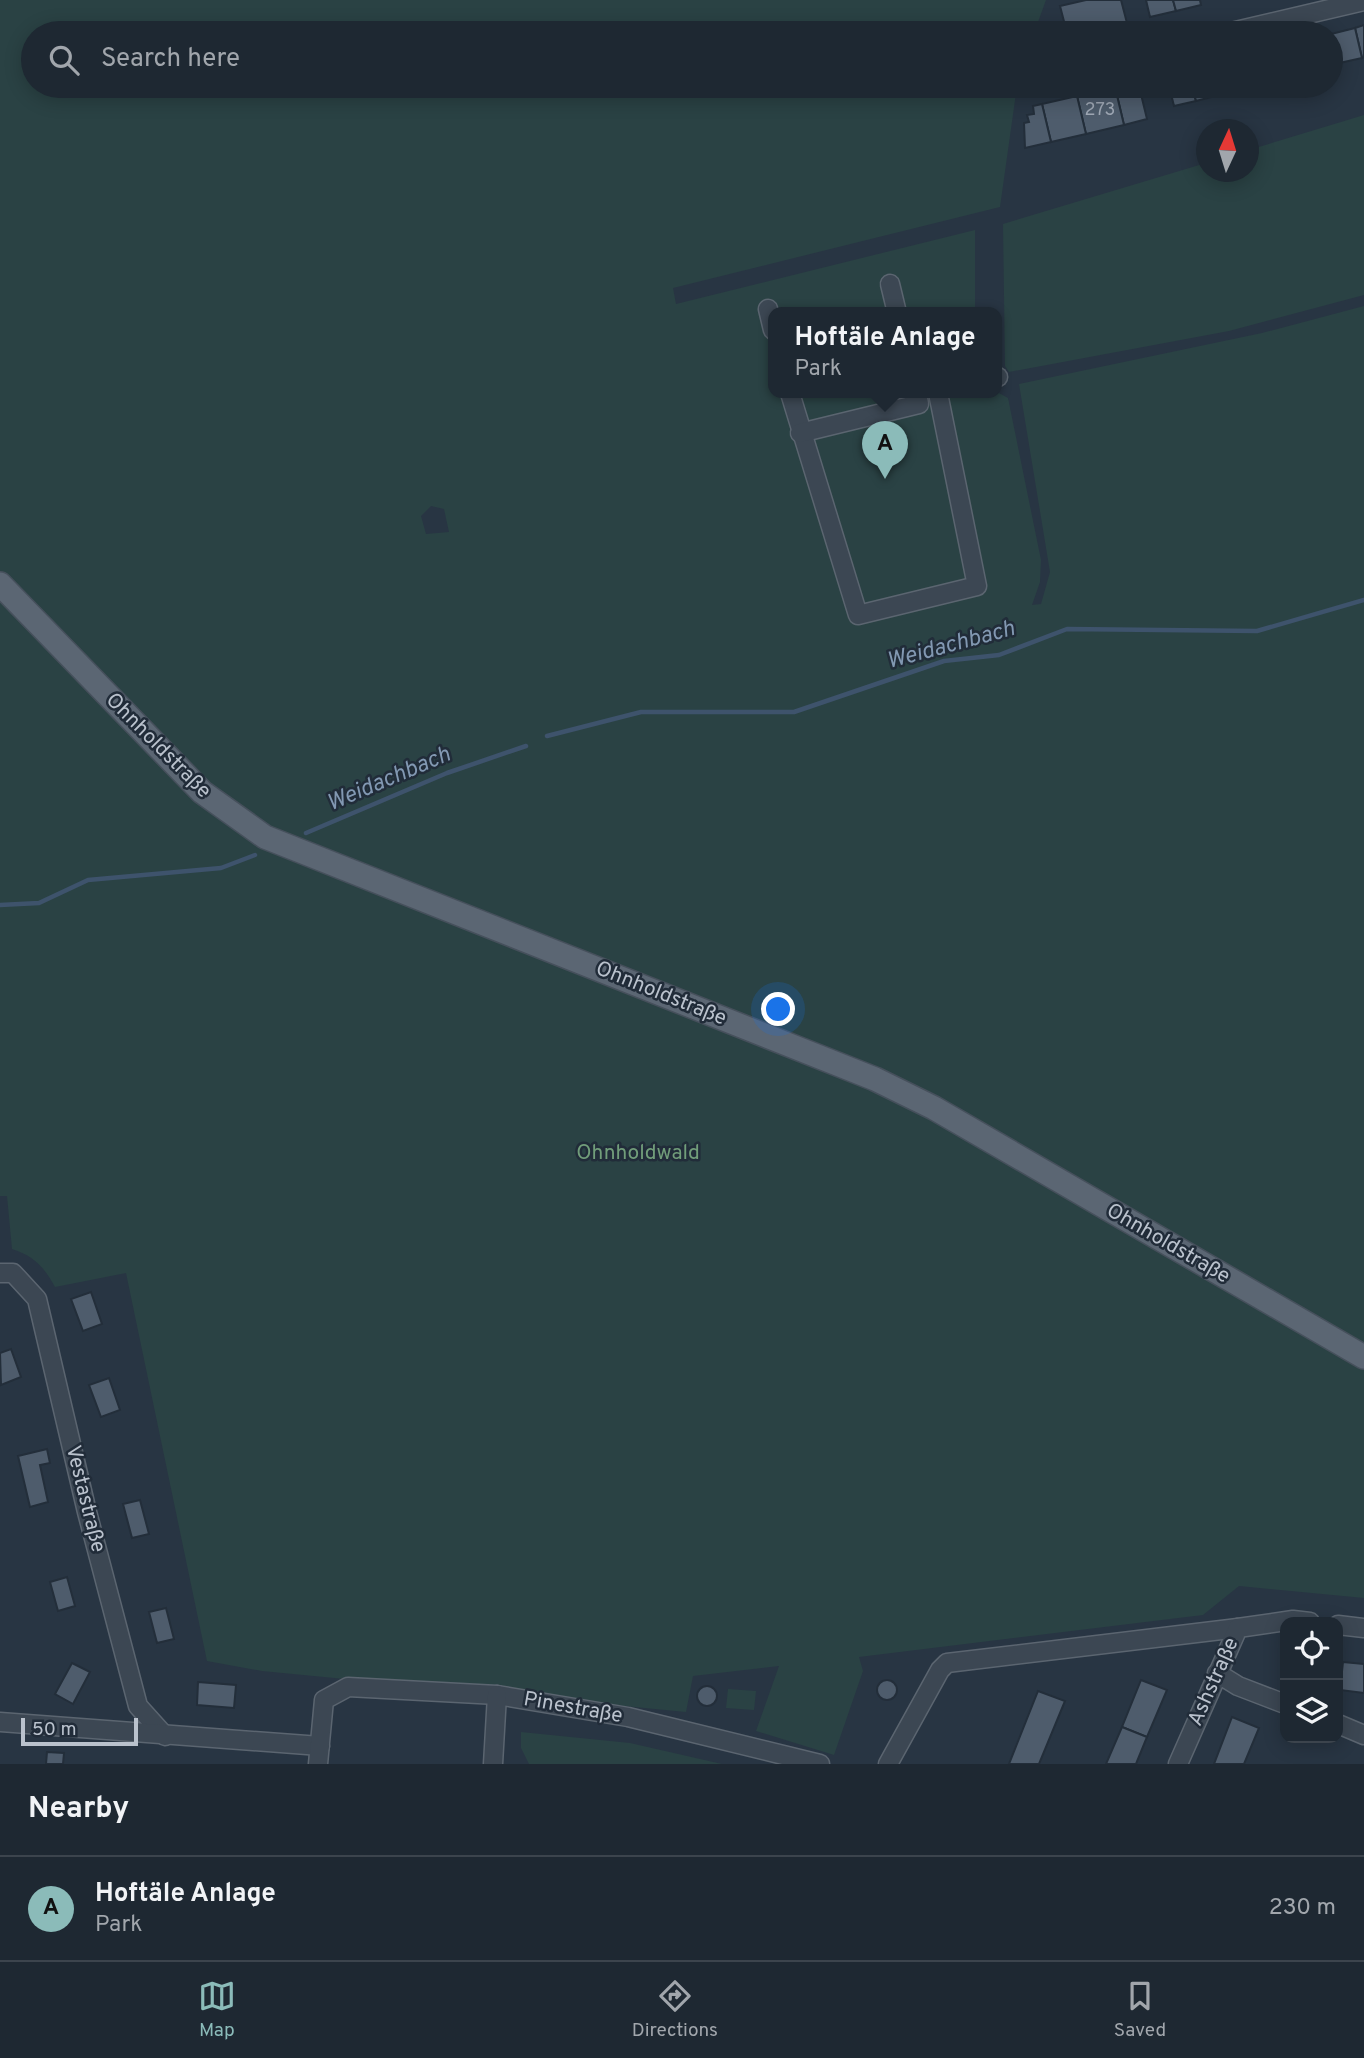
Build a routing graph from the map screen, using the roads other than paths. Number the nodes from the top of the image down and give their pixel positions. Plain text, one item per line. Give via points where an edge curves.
1 (1364, 1) edge
2 (1278, 21) edge
3 (890, 284) dead end
4 (896, 307) edge
5 (791, 398) edge
6 (918, 398) edge
7 (939, 398) edge
8 (800, 433) junction
9 (0, 584) edge
10 (0, 1273) edge
11 (1364, 1356) edge
12 (1280, 1622) edge
13 (1343, 1626) edge
14 (1238, 1628) junction
15 (1364, 1628) edge
16 (1217, 1673) junction
17 (497, 1695) junction
18 (1280, 1702) edge
19 (0, 1722) edge
20 (1343, 1726) edge
21 (1364, 1735) edge
22 (165, 1736) junction
23 (319, 1755) edge
24 (493, 1764) edge
25 (820, 1764) edge
26 (888, 1764) edge
27 (1178, 1764) edge

1 - 2 street
3 - 4 street
5 - 8 street
6 - 8 street via 919,404
7 - 8 street via 976,586 858,615
9 - 11 main road, Ohnholdstraße via 202,792 265,836 875,1079 934,1108
10 - 22 street, Vestastraße via 13,1273 37,1298 138,1706
12 - 14 street, Ashstraße
13 - 15 street
14 - 16 street, Ashstraße
14 - 26 street via 947,1663
16 - 18 street
16 - 27 street, Ashstraße
17 - 23 street, Pinestraße via 348,1687 324,1700
17 - 24 street
17 - 25 street, Pinestraße via 628,1717
19 - 22 street
20 - 21 street
22 - 23 street

